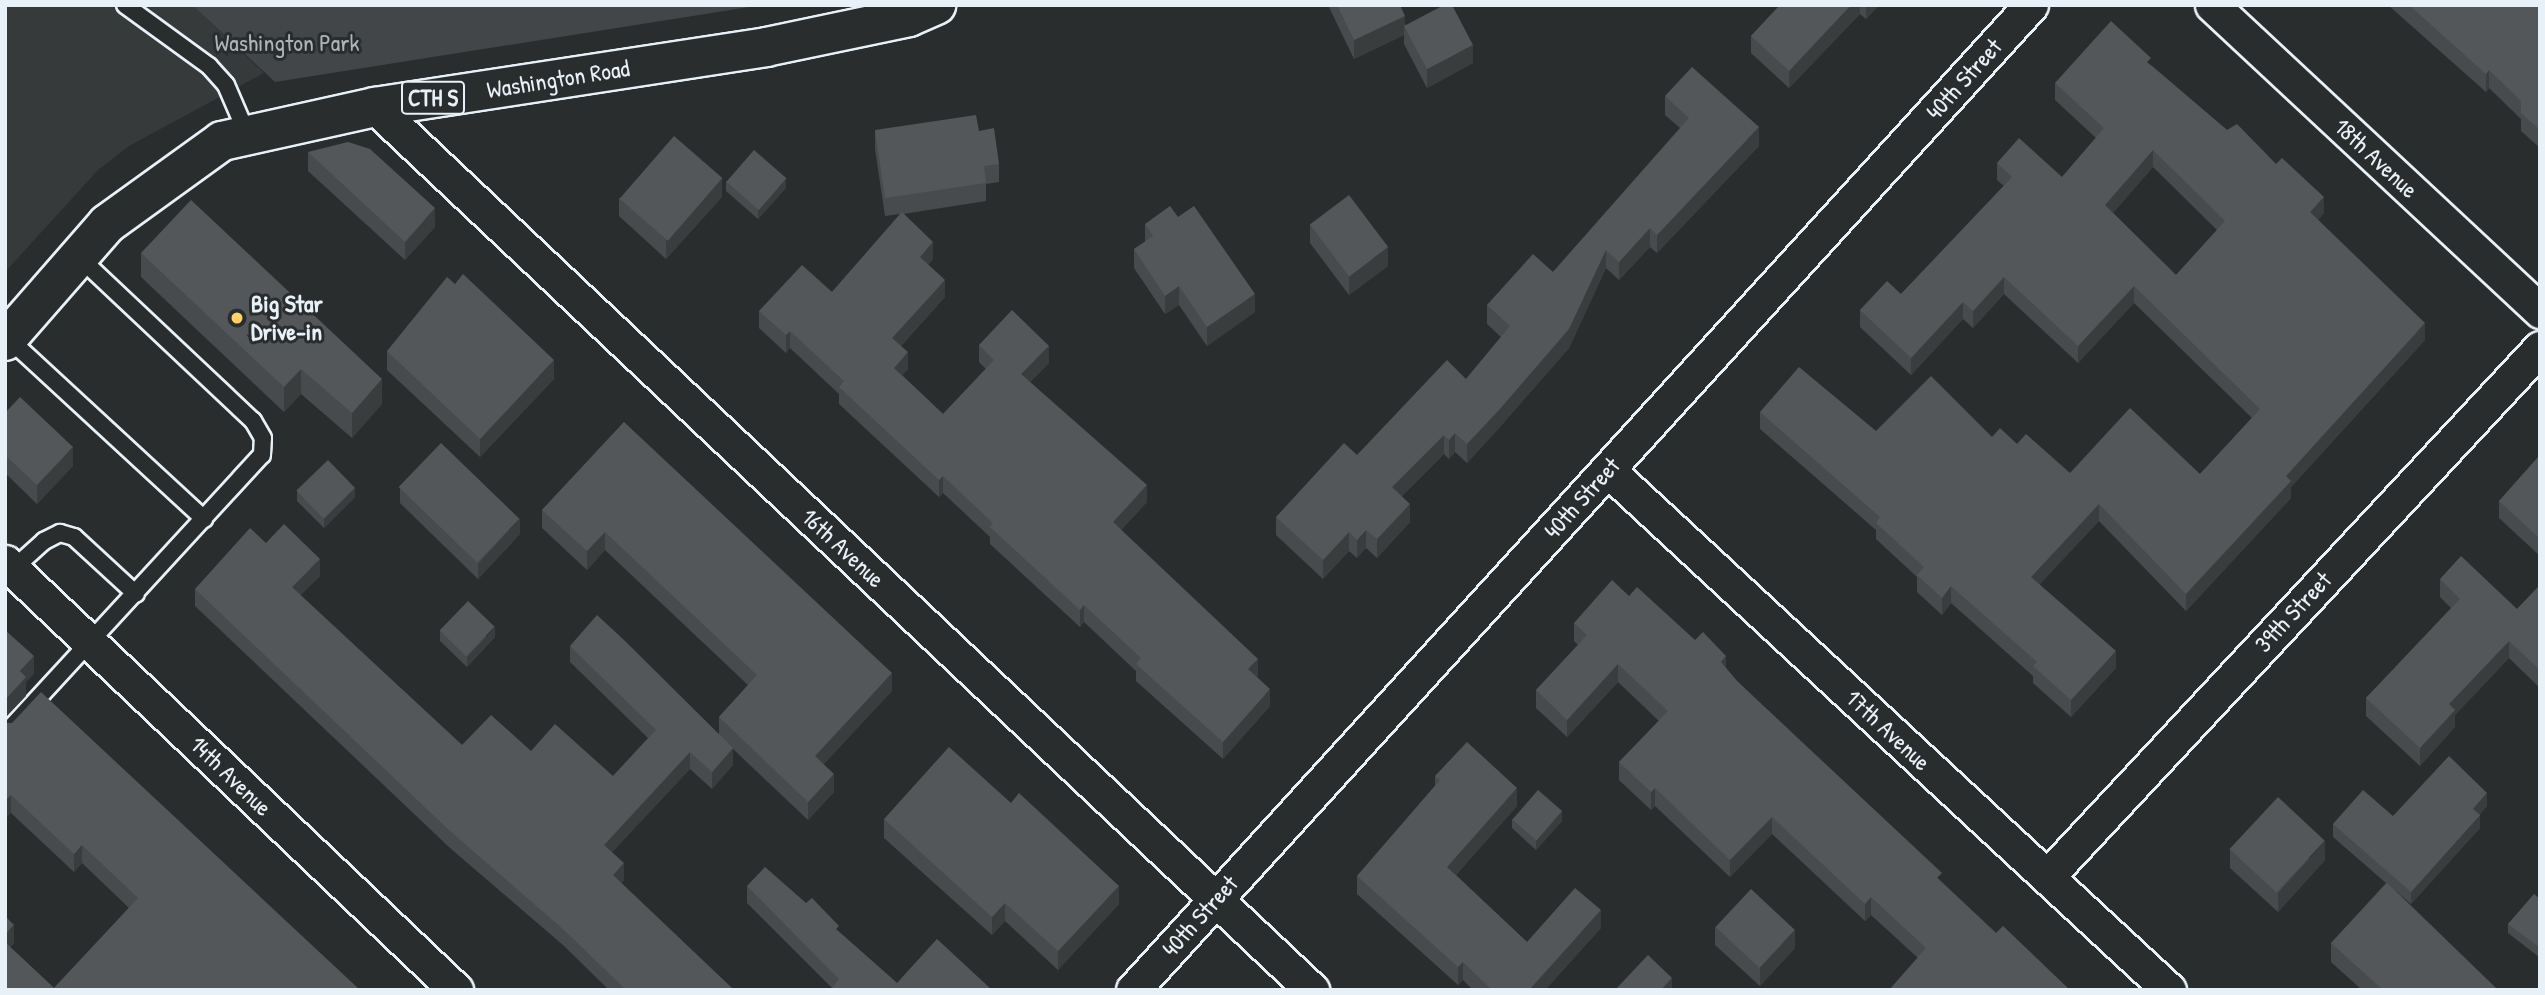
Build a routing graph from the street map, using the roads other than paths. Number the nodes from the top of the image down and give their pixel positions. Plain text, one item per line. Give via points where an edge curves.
1 (125, 5) edge
2 (936, 5) edge
3 (2031, 5) edge
4 (2212, 5) edge
5 (375, 107) junction
6 (248, 136) junction
7 (79, 257) junction
8 (2540, 310) edge
9 (7, 339) edge
10 (2540, 348) edge
11 (1608, 470) junction
12 (204, 519) junction
13 (9, 566) edge
14 (136, 594) junction
15 (91, 643) junction
16 (5, 734) edge
17 (2047, 877) junction
18 (1216, 899) junction
19 (456, 990) edge
20 (1133, 990) edge
21 (1312, 990) edge
22 (2169, 990) edge

1 - 6 lane via 209,66 226,85
2 - 5 main road, Washington Road / CTH S via 909,17 766,47
3 - 11 street, 40th Street
4 - 8 street, 18th Avenue
5 - 6 main road, Washington Road / CTH S
5 - 18 street, 16th Avenue
6 - 7 main road, Washington Road / CTH S via 222,141 107,224
7 - 9 main road, Washington Road / CTH S
7 - 12 lane via 253,421 263,438 262,454
9 - 12 lane
10 - 17 street, 39th Street
11 - 17 street, 17th Avenue
11 - 18 street, 40th Street
12 - 14 lane
13 - 14 lane via 60,533 74,537
13 - 15 street, 14th Avenue
14 - 15 lane
15 - 16 lane
15 - 19 street, 14th Avenue
17 - 22 street, 17th Avenue
18 - 20 street, 40th Street
18 - 21 street, 16th Avenue

